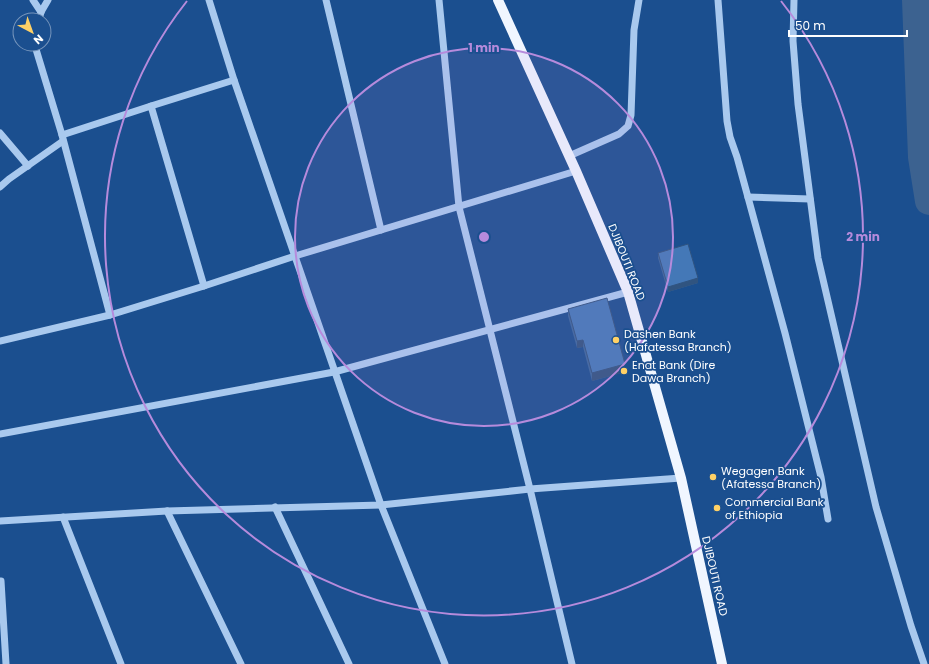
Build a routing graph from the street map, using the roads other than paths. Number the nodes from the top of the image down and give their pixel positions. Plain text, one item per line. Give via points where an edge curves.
1 (33, 0) edge
2 (48, 0) edge
3 (208, 0) edge
4 (326, 0) edge
5 (439, 0) edge
6 (498, 0) edge
7 (640, 0) edge
8 (718, 0) edge
9 (794, 0) edge
10 (41, 12) joint
11 (37, 52) edge
12 (234, 80) junction
13 (151, 106) junction
14 (0, 133) edge
15 (63, 138) junction
16 (569, 156) junction
17 (28, 166) junction
18 (576, 171) junction
19 (0, 187) edge
20 (748, 197) junction
21 (810, 199) junction
22 (459, 206) junction
23 (381, 230) junction
24 (295, 256) junction
25 (204, 286) junction
26 (628, 292) junction
27 (110, 315) junction
28 (490, 330) junction
29 (0, 341) edge
30 (334, 372) junction
31 (0, 434) edge
32 (681, 478) junction
33 (530, 489) junction
34 (381, 505) junction
35 (275, 507) junction
36 (167, 511) junction
37 (63, 517) junction
38 (828, 519) dead end
39 (0, 521) edge
40 (1, 581) dead end
41 (443, 663) edge
42 (6, 664) edge
43 (121, 664) edge
44 (241, 664) edge
45 (349, 664) edge
46 (572, 664) edge
47 (722, 664) edge
48 (924, 664) edge

1 - 10 street
2 - 10 street
3 - 12 street
4 - 23 street
5 - 22 street
6 - 16 main road, DJIBOUTI ROAD
7 - 16 street via 634,30 631,116 628,126 619,134
8 - 20 street via 727,121
9 - 21 street via 793,40 798,104
11 - 15 street
12 - 13 street
12 - 24 street
13 - 15 street
13 - 25 street
14 - 17 street
15 - 17 street
15 - 27 street
16 - 18 main road, DJIBOUTI ROAD
17 - 19 street
18 - 22 street
18 - 26 main road, DJIBOUTI ROAD
20 - 21 street
20 - 38 street via 822,477
21 - 48 street via 818,258 876,507
22 - 23 street
22 - 28 street
23 - 24 street
24 - 25 street
24 - 30 street
25 - 27 street
26 - 28 street
26 - 32 main road, DJIBOUTI ROAD
27 - 29 street
28 - 30 street
28 - 33 street
30 - 31 street
30 - 34 street
32 - 33 street
32 - 47 main road, DJIBOUTI ROAD
33 - 34 street
33 - 46 street
34 - 35 street
34 - 41 street
35 - 36 street
35 - 45 street
36 - 37 street
36 - 44 street
37 - 39 street
37 - 43 street
40 - 42 street

